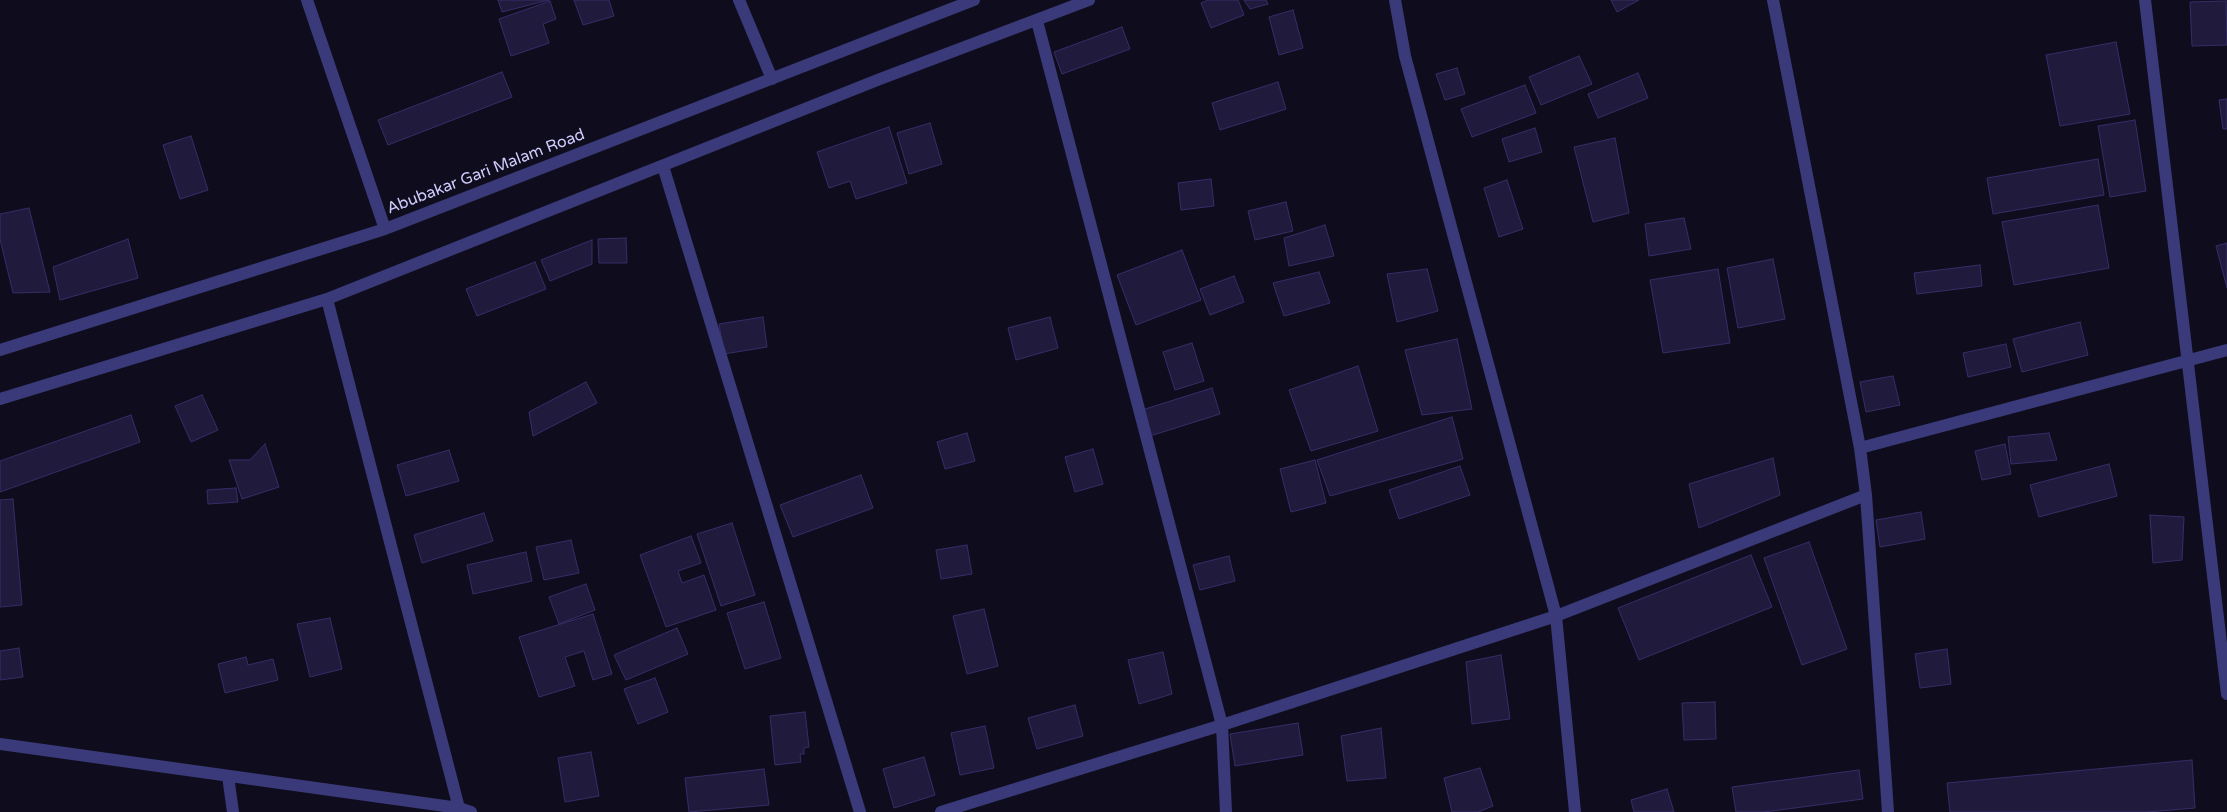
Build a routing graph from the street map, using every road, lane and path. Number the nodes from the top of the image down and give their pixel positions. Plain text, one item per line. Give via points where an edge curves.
1 (308, 0) edge
2 (739, 0) edge
3 (974, 0) edge
4 (1089, 0) edge
5 (1395, 0) edge
6 (1773, 0) edge
7 (2145, 0) edge
8 (1037, 21) junction
9 (772, 79) junction
10 (663, 166) junction
11 (385, 229) junction
12 (327, 299) junction
13 (0, 350) edge
14 (2227, 350) edge
15 (2188, 361) junction
16 (0, 399) edge
17 (1860, 448) junction
18 (1866, 495) junction
19 (1556, 616) junction
20 (2227, 694) edge
21 (1222, 725) junction
22 (0, 744) edge
23 (228, 776) junction
24 (465, 810) edge
25 (233, 812) edge
26 (860, 812) edge
27 (941, 812) edge
28 (1226, 812) edge
29 (1575, 812) edge
30 (1888, 812) edge

1 - 11 street
2 - 9 street
3 - 9 street, Abubakar Gari Malam Road
4 - 8 street
5 - 19 street via 1405,56
6 - 17 street
7 - 15 street
8 - 10 street via 880,79
8 - 21 street
9 - 11 street, Abubakar Gari Malam Road
10 - 12 street
10 - 26 street
11 - 13 street, Abubakar Gari Malam Road
12 - 16 street
12 - 24 street
14 - 15 street
15 - 17 street
15 - 20 street
17 - 18 street
18 - 19 street
18 - 30 street
19 - 21 street
19 - 29 street
21 - 27 street
21 - 28 street
22 - 23 street
23 - 24 street
23 - 25 street

